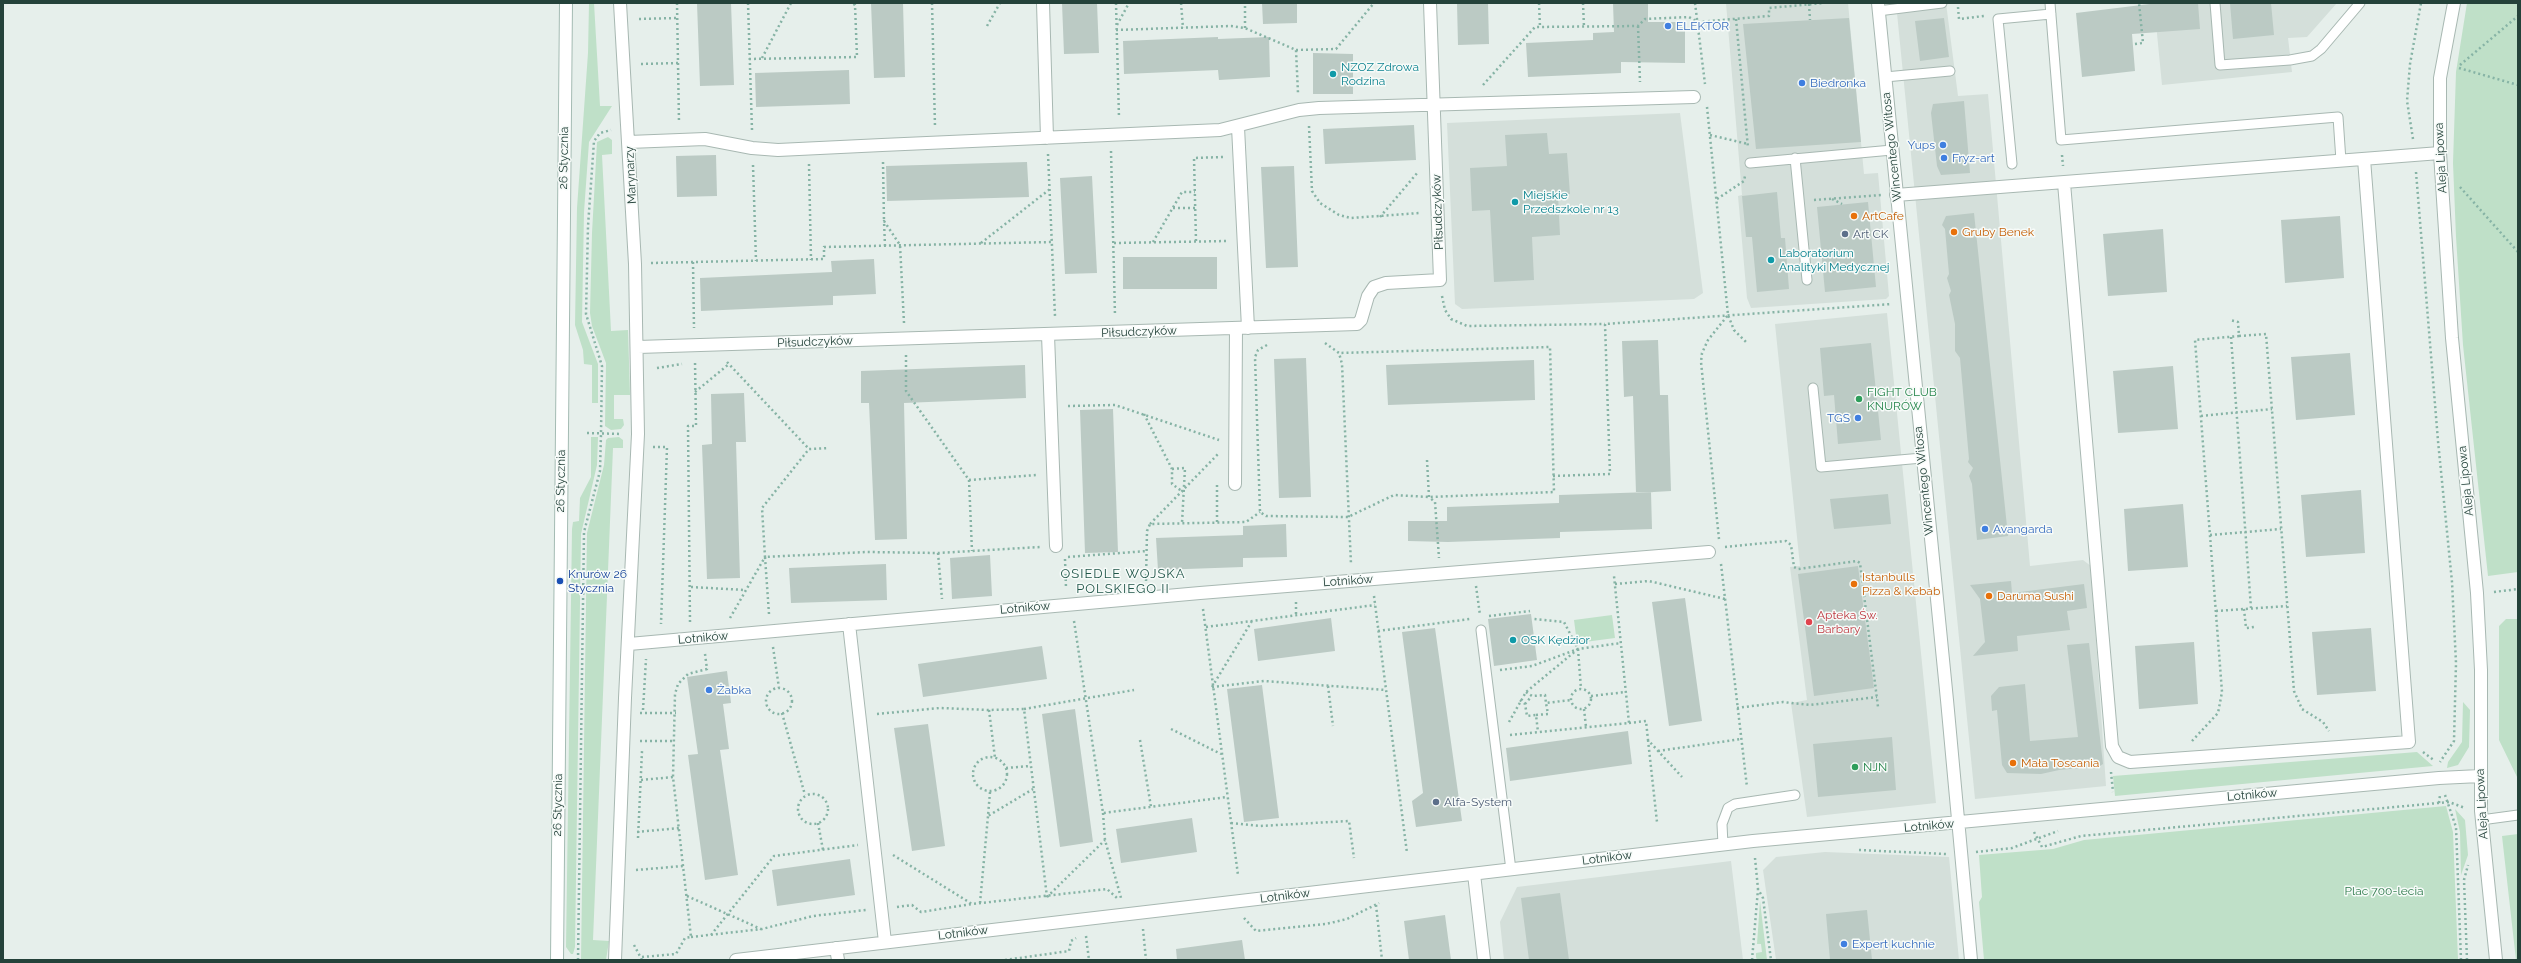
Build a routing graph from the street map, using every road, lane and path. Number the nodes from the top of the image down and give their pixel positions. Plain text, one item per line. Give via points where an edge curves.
1 (566, 3) edge
2 (620, 3) edge
3 (677, 3) edge
4 (791, 3) edge
5 (852, 3) edge
6 (932, 3) edge
7 (1000, 3) edge
8 (1042, 3) edge
9 (1116, 3) edge
10 (1128, 3) edge
11 (1182, 3) edge
12 (1245, 3) edge
13 (1374, 3) edge
14 (1430, 3) edge
15 (1539, 3) edge
16 (1583, 3) edge
17 (1695, 3) edge
18 (1824, 3) edge
19 (1942, 3) edge
20 (1957, 3) edge
21 (2050, 3) edge
22 (2139, 3) edge
23 (2215, 3) edge
24 (2360, 3) edge
25 (2421, 3) edge
26 (2454, 3) edge
27 (1809, 4) junction
28 (1878, 7) edge
29 (2051, 14) junction
30 (2518, 16) edge
31 (677, 18) junction
32 (639, 19) dead end
33 (1736, 19) junction
34 (1998, 19) junction
35 (1810, 20) dead end
36 (1698, 22) junction
37 (1116, 25) junction
38 (987, 26) dead end
39 (1584, 26) junction
40 (1638, 26) junction
41 (1540, 27) junction
42 (1183, 28) junction
43 (1245, 28) junction
44 (1116, 30) junction
45 (2135, 44) dead end
46 (1296, 50) junction
47 (750, 58) dead end
48 (762, 58) junction
49 (678, 63) junction
50 (641, 64) dead end
51 (1950, 71) dead end
52 (1885, 77) junction
53 (2518, 85) edge
54 (1705, 89) dead end
55 (1694, 97) dead end
56 (1640, 98) junction
57 (1707, 104) dead end
58 (1433, 106) junction
59 (1465, 106) junction
60 (1304, 109) junction
61 (1238, 127) junction
62 (1115, 135) junction
63 (1710, 135) junction
64 (629, 136) junction
65 (1047, 138) junction
66 (679, 140) junction
67 (2061, 140) junction
68 (935, 143) junction
69 (1748, 144) junction
70 (882, 145) junction
71 (2414, 146) dead end
72 (809, 148) junction
73 (1892, 150) junction
74 (1435, 153) junction
75 (2440, 153) junction
76 (1240, 156) junction
77 (1795, 158) junction
78 (2364, 159) junction
79 (2341, 161) junction
80 (1750, 163) junction
81 (2012, 164) dead end
82 (2416, 167) dead end
83 (2456, 182) dead end
84 (2064, 183) junction
85 (1050, 189) dead end
86 (1195, 192) junction
87 (1890, 195) junction
88 (1831, 198) junction
89 (1716, 199) junction
90 (1842, 204) dead end
91 (1172, 208) junction
92 (1195, 208) junction
93 (1812, 208) dead end
94 (1437, 212) junction
95 (1380, 218) junction
96 (884, 221) junction
97 (1244, 240) junction
98 (1196, 241) junction
99 (1052, 242) dead end
100 (1153, 242) junction
101 (980, 243) junction
102 (1114, 243) junction
103 (900, 245) junction
104 (885, 246) junction
105 (2518, 252) edge
106 (811, 260) junction
107 (692, 262) junction
108 (635, 264) junction
109 (1440, 280) junction
110 (1807, 280) dead end
111 (1907, 303) junction
112 (1728, 315) junction
113 (2230, 320) dead end
114 (1115, 322) dead end
115 (1605, 324) junction
116 (1242, 329) junction
117 (1048, 335) junction
118 (2239, 336) junction
119 (2230, 337) junction
120 (904, 339) junction
121 (1321, 341) dead end
122 (1746, 343) dead end
123 (1270, 344) dead end
124 (694, 346) junction
125 (638, 347) junction
126 (1339, 353) junction
127 (1813, 388) dead end
128 (695, 392) junction
129 (1067, 406) dead end
130 (2272, 409) junction
131 (2236, 413) junction
132 (1144, 414) junction
133 (2201, 416) junction
134 (1231, 440) junction
135 (653, 447) dead end
136 (829, 448) dead end
137 (809, 449) junction
138 (1216, 455) junction
139 (1922, 458) junction
140 (1427, 460) dead end
141 (1216, 462) dead end
142 (1172, 469) junction
143 (1054, 474) junction
144 (1554, 476) junction
145 (1217, 477) dead end
146 (969, 480) junction
147 (1235, 484) dead end
148 (1183, 492) junction
149 (1429, 497) junction
150 (1260, 512) junction
151 (1348, 517) junction
152 (1217, 523) junction
153 (1150, 524) junction
154 (1182, 524) junction
155 (2281, 529) junction
156 (2246, 532) junction
157 (2210, 535) junction
158 (1719, 540) dead end
159 (1056, 546) joint
160 (1725, 547) dead end
161 (972, 551) junction
162 (1147, 551) junction
163 (1709, 552) dead end
164 (938, 553) junction
165 (765, 557) junction
166 (1065, 557) dead end
167 (1613, 560) junction
168 (1721, 562) dead end
169 (1475, 572) junction
170 (1440, 574) junction
171 (1372, 580) junction
172 (1352, 581) junction
173 (1615, 584) junction
174 (692, 587) junction
175 (2518, 589) edge
176 (746, 590) junction
177 (1200, 593) junction
178 (2477, 593) junction
179 (1146, 598) junction
180 (1725, 600) junction
181 (1072, 604) junction
182 (1375, 605) junction
183 (2287, 606) junction
184 (2251, 608) junction
185 (2244, 609) junction
186 (1530, 611) dead end
187 (2216, 611) junction
188 (943, 616) junction
189 (1472, 618) dead end
190 (1534, 619) dead end
191 (1253, 621) junction
192 (849, 624) junction
193 (1206, 627) junction
194 (2254, 627) dead end
195 (1481, 630) dead end
196 (771, 631) junction
197 (1378, 631) junction
198 (720, 636) junction
199 (703, 637) junction
200 (690, 639) junction
201 (659, 642) junction
202 (1621, 643) junction
203 (629, 644) junction
204 (1578, 648) junction
205 (1486, 672) junction
206 (1328, 686) junction
207 (1212, 687) junction
208 (779, 688) junction
209 (1581, 688) junction
210 (1134, 690) dead end
211 (1386, 690) junction
212 (1526, 692) junction
213 (1626, 692) junction
214 (1532, 696) junction
215 (1591, 696) junction
216 (1085, 697) junction
217 (1877, 697) junction
218 (1520, 700) junction
219 (1571, 700) junction
220 (1546, 703) junction
221 (1525, 704) junction
222 (1878, 707) dead end
223 (1737, 708) junction
224 (1024, 709) junction
225 (1584, 709) junction
226 (989, 710) junction
227 (643, 713) junction
228 (676, 713) junction
229 (782, 713) junction
230 (624, 715) junction
231 (1536, 715) junction
232 (858, 716) junction
233 (643, 720) dead end
234 (1629, 723) junction
235 (1333, 726) dead end
236 (1586, 727) junction
237 (1171, 729) dead end
238 (1538, 732) junction
239 (642, 734) dead end
240 (1498, 736) junction
241 (1140, 740) dead end
242 (1648, 740) junction
243 (1741, 740) junction
244 (623, 741) junction
245 (642, 741) junction
246 (675, 741) junction
247 (2409, 742) junction
248 (2331, 747) junction
249 (1658, 751) junction
250 (1221, 754) junction
251 (995, 758) junction
252 (2192, 758) junction
253 (1030, 766) junction
254 (1006, 768) junction
255 (2480, 776) junction
256 (673, 777) junction
257 (1682, 778) dead end
258 (642, 780) junction
259 (622, 781) junction
260 (1033, 789) junction
261 (990, 792) junction
262 (2440, 793) dead end
263 (1795, 795) dead end
264 (805, 796) junction
265 (1227, 798) junction
266 (1749, 801) junction
267 (2440, 803) junction
268 (1150, 807) junction
269 (1103, 813) junction
270 (988, 816) junction
271 (2515, 817) edge
272 (2481, 820) junction
273 (1657, 822) dead end
274 (818, 823) junction
275 (1231, 823) junction
276 (1958, 823) junction
277 (679, 828) junction
278 (639, 832) junction
279 (2028, 832) dead end
280 (620, 833) junction
281 (638, 839) dead end
282 (1105, 840) junction
283 (873, 843) junction
284 (1723, 845) junction
285 (823, 850) junction
286 (1856, 850) dead end
287 (1976, 852) dead end
288 (1407, 853) dead end
289 (1761, 854) dead end
290 (1961, 854) junction
291 (1354, 858) dead end
292 (637, 862) dead end
293 (683, 866) junction
294 (637, 870) junction
295 (1511, 870) junction
296 (618, 871) junction
297 (1474, 874) junction
298 (2465, 874) dead end
299 (1238, 875) dead end
300 (636, 878) dead end
301 (1758, 889) junction
302 (687, 896) junction
303 (1047, 897) junction
304 (1764, 898) junction
305 (1756, 899) junction
306 (1381, 901) dead end
307 (972, 904) junction
308 (980, 904) junction
309 (1376, 905) junction
310 (881, 908) junction
311 (728, 913) junction
312 (1242, 915) dead end
313 (1150, 927) dead end
314 (1143, 928) junction
315 (762, 929) junction
316 (1136, 929) dead end
317 (710, 935) junction
318 (1086, 936) junction
319 (1093, 936) dead end
320 (691, 937) junction
321 (633, 939) dead end
322 (885, 942) junction
323 (836, 948) junction
324 (642, 958) edge
325 (557, 960) edge
326 (578, 960) edge
327 (615, 960) edge
328 (736, 960) edge
329 (838, 960) edge
330 (1005, 960) edge
331 (1089, 960) edge
332 (1146, 960) edge
333 (1382, 960) edge
334 (1484, 960) edge
335 (1752, 960) edge
336 (1771, 960) edge
337 (1970, 960) edge
338 (2461, 960) edge
339 (2467, 960) edge
340 (2496, 960) edge

1 - 325 street, 26 Stycznia
2 - 64 street, Marynarzy
3 - 31 path
4 - 48 path
5 - 48 path via 855,5 858,57
6 - 68 path
7 - 38 path
8 - 65 street
9 - 37 path
10 - 37 path
11 - 42 path
12 - 43 path
13 - 46 path via 1336,49
14 - 58 street, Piłsudczyków
15 - 41 path
16 - 39 path
17 - 36 path
18 - 27 path
19 - 28 lane
20 - 34 path via 1959,19 1996,16
21 - 29 lane
22 - 45 path via 2143,43
23 - 24 lane via 2220,65 2312,56
25 - 71 path via 2410,64 2407,101
26 - 75 street, Aleja Lipowa via 2440,78
27 - 33 path via 1769,8 1769,16
27 - 35 path
28 - 52 street, Wincentego Witosa
29 - 34 lane
29 - 67 lane
30 - 53 path via 2456,68
31 - 32 path
31 - 49 path
33 - 36 path
33 - 69 path
34 - 81 lane
36 - 40 path via 1689,18 1645,19
36 - 54 path
37 - 44 path
39 - 40 path
39 - 41 path
40 - 56 path
41 - 59 path via 1535,27
42 - 43 path
42 - 44 path
43 - 46 path
44 - 62 path
46 - 60 path
47 - 48 path
49 - 50 path
49 - 66 path
51 - 52 lane
52 - 73 street, Wincentego Witosa
55 - 56 street
56 - 59 street
57 - 63 path
58 - 59 street
58 - 60 street
58 - 74 street, Piłsudczyków
60 - 61 street
60 - 95 path via 1314,197 1339,215
61 - 62 street
61 - 76 street
62 - 65 street
62 - 102 path
63 - 69 path
63 - 89 path
64 - 66 street
64 - 108 street, Marynarzy
64 - 326 path via 604,131 594,141 589,200 586,314 602,366 601,446 600,471 584,532
65 - 68 street
66 - 72 street via 705,139 762,149
67 - 79 lane via 2338,117
67 - 84 path
68 - 70 street
69 - 80 path
70 - 72 street
70 - 96 path
72 - 106 path
73 - 77 lane
73 - 87 street, Wincentego Witosa
74 - 94 street, Piłsudczyków
74 - 95 path
75 - 78 street
75 - 178 street, Aleja Lipowa via 2452,338
76 - 86 path via 1194,158
76 - 97 street
77 - 80 lane
77 - 110 lane
78 - 79 street
78 - 247 street
79 - 84 street
80 - 89 path via 1744,181
82 - 247 path via 2456,655 2454,741 2440,760 2440,766
83 - 105 path
84 - 87 street
84 - 252 street via 2112,746 2118,757 2130,762
85 - 101 path
86 - 91 path via 1182,192
86 - 92 path
87 - 88 path
87 - 111 street, Wincentego Witosa
88 - 90 path
88 - 93 path via 1812,200
89 - 112 path
91 - 92 path
91 - 100 path
92 - 98 path
94 - 95 path
94 - 109 street, Piłsudczyków
96 - 103 path
96 - 104 path
97 - 98 path
97 - 116 street
98 - 100 path
99 - 101 path
100 - 102 path
101 - 103 path
102 - 114 path
103 - 104 path
103 - 120 path
104 - 106 path via 824,247 824,259
106 - 107 path
107 - 108 path
107 - 124 path
108 - 125 street, Marynarzy
109 - 115 path via 1445,310 1450,319 1467,326
109 - 116 street, Piłsudczyków via 1386,283 1374,287 1357,324
111 - 112 path
111 - 139 street, Wincentego Witosa
112 - 115 path
112 - 122 path via 1734,330
112 - 158 path via 1708,340 1701,362
113 - 118 path via 2238,322
115 - 144 path via 1610,474
116 - 117 street, Piłsudczyków
116 - 134 street
117 - 120 street, Piłsudczyków
117 - 143 street
118 - 119 path
118 - 130 path via 2266,334
119 - 131 path
119 - 133 path via 2195,340
120 - 124 street, Piłsudczyków
120 - 146 path via 906,391
121 - 126 path via 1334,347
123 - 150 path via 1258,350 1255,357
124 - 125 street, Piłsudczyków
124 - 128 path
125 - 203 street, Marynarzy via 638,434
126 - 144 path via 1550,348
126 - 151 path via 1342,364
127 - 139 lane via 1822,467
128 - 137 path via 728,363
128 - 174 path via 696,426 688,426
129 - 132 path via 1115,405
130 - 131 path
130 - 155 path
131 - 133 path
131 - 156 path
132 - 134 path
132 - 142 path
133 - 157 path
134 - 138 path
134 - 147 street
135 - 201 path via 667,447
136 - 137 path
137 - 165 path via 762,508
138 - 141 path
138 - 148 path
139 - 276 street, Wincentego Witosa
140 - 149 path
142 - 148 path via 1172,484
142 - 148 path via 1185,468
143 - 146 path
143 - 159 street
144 - 149 path via 1554,492
145 - 152 path
146 - 161 path
148 - 153 path
148 - 154 path
149 - 151 path via 1394,495
149 - 170 path via 1436,502
150 - 151 path via 1271,516
150 - 152 path via 1246,522
151 - 172 path
152 - 154 path
153 - 154 path
153 - 162 path via 1147,531
155 - 156 path
155 - 183 path
156 - 157 path
156 - 184 path
157 - 187 path
159 - 161 path
160 - 217 path via 1786,541 1791,545 1794,567 1798,570 1857,561 1860,563
161 - 164 path
162 - 166 path
162 - 179 path
163 - 167 street, Lotników
164 - 165 path via 866,552
164 - 188 path
165 - 176 path
165 - 196 path
167 - 169 street, Lotników
167 - 173 path
168 - 180 path
169 - 170 street, Lotników
169 - 186 path via 1480,617
170 - 171 street, Lotników
171 - 172 street, Lotników
171 - 182 path
172 - 177 street, Lotników
173 - 180 path via 1649,581
173 - 202 path
174 - 176 path
174 - 200 path
175 - 178 path
176 - 198 path
177 - 179 street, Lotników
177 - 193 path
178 - 255 street, Aleja Lipowa via 2481,670
179 - 181 street, Lotników
180 - 223 path
181 - 188 street, Lotników
181 - 216 path
182 - 191 path
182 - 197 path
183 - 184 path
183 - 248 path via 2296,697 2306,712 2326,724 2330,732
184 - 185 path
185 - 187 path
185 - 194 path via 2246,628
187 - 252 path via 2222,700 2214,718 2192,739
188 - 192 street, Lotników
189 - 197 path
190 - 204 path via 1564,622
191 - 193 path
191 - 207 path
192 - 196 street, Lotników
192 - 232 street
193 - 207 path
195 - 205 lane
196 - 198 street, Lotników
196 - 208 path
197 - 211 path
198 - 199 street, Lotników
199 - 200 street, Lotników
199 - 228 path via 707,669 688,674 678,684 675,694
200 - 201 street, Lotników
201 - 203 street, Lotników
201 - 227 path via 646,654
202 - 204 path
202 - 213 path
203 - 230 street, Marynarzy
204 - 205 path via 1532,666
204 - 209 path
204 - 212 path
205 - 240 lane
206 - 207 path via 1264,681
206 - 211 path
206 - 235 path
207 - 250 path
208 - 229 path via 786,690 792,698 790,708
208 - 229 path via 768,694 766,704 772,712
209 - 215 path via 1587,690
209 - 219 path via 1572,693
210 - 216 path
211 - 288 path
212 - 214 path
212 - 218 path
213 - 215 path
213 - 234 path
214 - 220 path via 1545,695
214 - 221 path
215 - 225 path via 1590,705
216 - 224 path
216 - 269 path
217 - 222 path
217 - 223 path via 1810,706 1783,702
218 - 221 path
218 - 240 path
219 - 220 path
219 - 225 path via 1575,708
220 - 231 path via 1548,714
221 - 231 path via 1527,716
223 - 243 path
224 - 226 path
224 - 253 path
225 - 236 path
226 - 232 path via 940,708
226 - 251 path
227 - 228 path
227 - 230 path
227 - 233 path
228 - 246 path
229 - 264 path
230 - 244 street, Marynarzy
231 - 238 path
232 - 283 street
234 - 236 path
234 - 242 path via 1646,721
236 - 238 path
237 - 250 path
238 - 240 path
239 - 245 path
240 - 295 lane
241 - 268 path
242 - 249 path
242 - 273 path
243 - 249 path
243 - 266 path
244 - 245 path
244 - 259 street, Marynarzy
245 - 246 path
245 - 258 path
246 - 256 path
247 - 248 street
248 - 252 street
249 - 257 path
250 - 265 path
251 - 254 path
251 - 261 path via 984,758 978,762 972,774 977,786
253 - 254 path
253 - 260 path
254 - 261 path via 1002,787
255 - 272 street, Aleja Lipowa
255 - 276 street, Lotników
256 - 258 path
256 - 277 path
258 - 259 path
258 - 278 path
259 - 280 street, Marynarzy
260 - 270 path
260 - 303 path
261 - 270 path
262 - 267 path
263 - 266 lane
264 - 274 path via 798,806 800,818 810,824
264 - 274 path via 816,794 825,800 828,812
265 - 268 path
265 - 275 path
266 - 284 lane via 1725,810 1722,824
267 - 279 path via 2081,836 2042,847 2034,832
267 - 338 path via 2449,802 2456,827
268 - 269 path
269 - 282 path
270 - 308 path
271 - 272 lane
272 - 340 street, Aleja Lipowa
274 - 285 path
275 - 291 path via 1260,826 1350,821
275 - 299 path
276 - 284 street, Lotników
276 - 290 street, Wincentego Witosa
277 - 278 path
277 - 293 path
278 - 280 path
278 - 281 path
280 - 296 street, Marynarzy
282 - 303 path
282 - 303 path via 1122,903 1107,889
283 - 285 path
283 - 307 path
283 - 310 street
284 - 295 street, Lotników
285 - 311 path via 774,856
286 - 290 path
287 - 290 path
289 - 301 path via 1754,855
290 - 337 street, Wincentego Witosa
292 - 294 path
293 - 294 path
293 - 302 path
294 - 296 path
294 - 300 path
295 - 297 street, Lotników
296 - 327 street, Marynarzy
297 - 322 street, Lotników
297 - 334 street
298 - 339 path
301 - 304 path
301 - 305 path
302 - 311 path
302 - 320 path
303 - 308 path
304 - 305 path
304 - 336 path
305 - 335 path
306 - 309 path
307 - 308 path
307 - 310 path via 921,912 912,905
309 - 312 path via 1347,919 1326,924 1256,931
309 - 333 path
310 - 315 path via 813,916
310 - 322 street
311 - 315 path
311 - 317 path
313 - 314 path
314 - 316 path
314 - 332 path
315 - 317 path
317 - 320 path
318 - 319 path
318 - 330 path via 1071,941 1069,950
318 - 331 path
320 - 324 path via 685,938 676,954
321 - 324 path via 635,948
322 - 323 street, Lotników
323 - 328 street, Lotników
323 - 329 street

